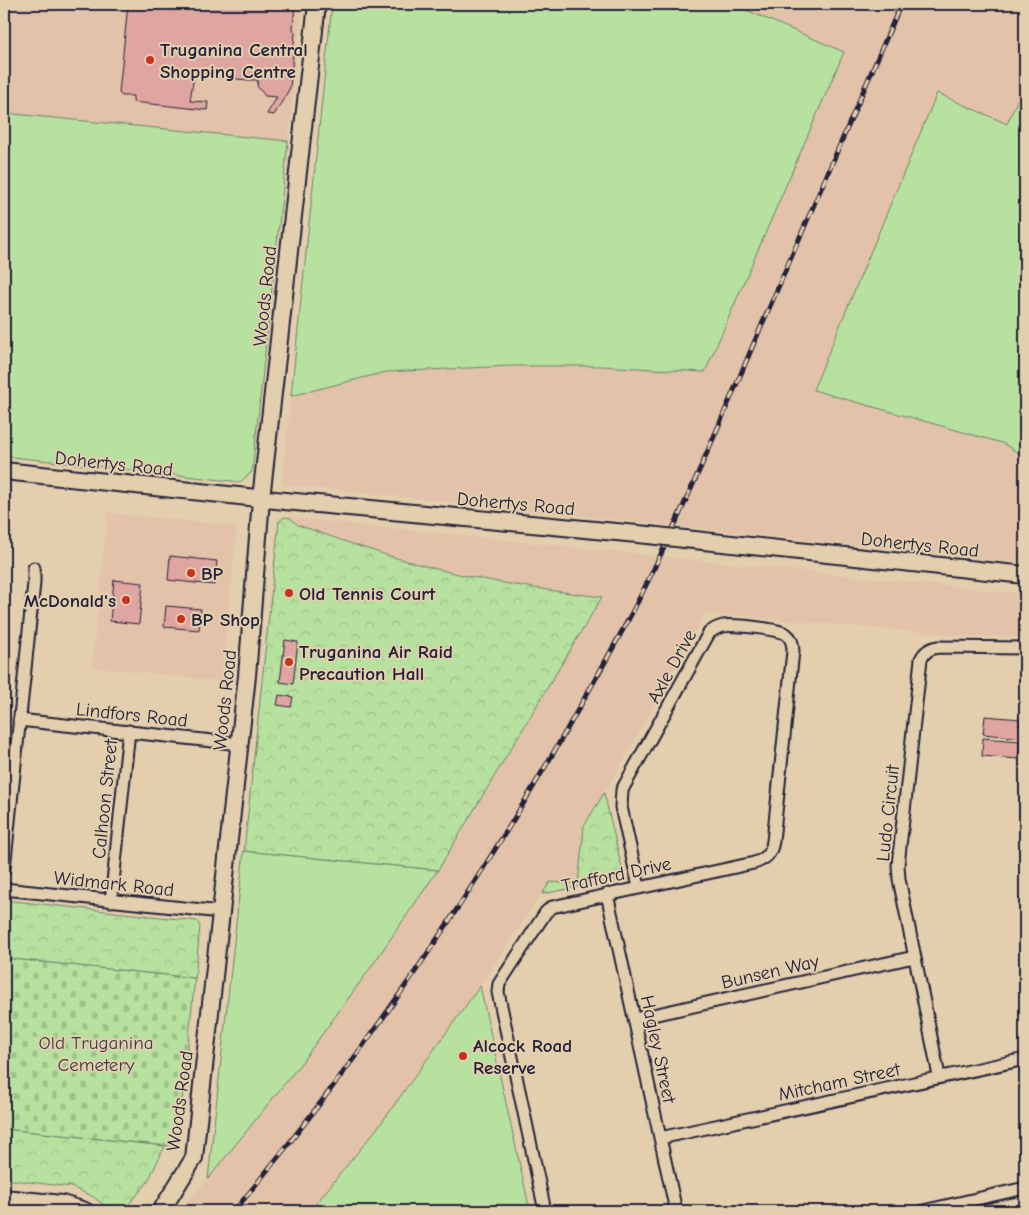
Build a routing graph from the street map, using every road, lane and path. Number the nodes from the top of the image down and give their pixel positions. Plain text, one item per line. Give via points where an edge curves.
1 (317, 4) edge
2 (4, 471) edge
3 (261, 499) junction
4 (34, 568) dead end
5 (1025, 576) edge
6 (1025, 648) edge
7 (20, 720) junction
8 (129, 731) junction
9 (240, 744) junction
10 (769, 854) joint
11 (4, 869) edge
12 (639, 887) junction
13 (4, 889) edge
14 (608, 894) junction
15 (111, 901) junction
16 (221, 912) junction
17 (914, 957) junction
18 (635, 1019) junction
19 (1025, 1059) edge
20 (939, 1076) junction
21 (660, 1138) junction
22 (1025, 1188) edge
23 (4, 1198) edge
24 (85, 1211) edge
25 (161, 1211) edge
26 (545, 1211) edge
27 (676, 1211) edge
28 (923, 1211) edge

1 - 3 street, Woods Road
2 - 3 street, Dohertys Road
3 - 5 street, Dohertys Road, bridge via 648,535
3 - 9 street, Woods Road
4 - 7 street
6 - 17 street, Ludo Circuit via 939,647 926,651 922,658 898,865 900,893
7 - 8 street, Lindfors Road
7 - 11 street
8 - 9 street, Lindfors Road
8 - 15 street, Calhoon Street
9 - 16 street, Woods Road
10 - 12 street, Trafford Drive via 754,863
10 - 12 street, Axle Drive via 793,646 789,636 780,631 721,626 709,632 622,790 621,806
12 - 14 street, Trafford Drive
13 - 15 street, Widmark Road
14 - 18 street, Hagley Street
14 - 26 street, Trafford Drive via 549,909 499,984 498,992
15 - 16 street, Widmark Road
16 - 25 street, Woods Road via 194,1158
17 - 18 street, Bunsen Way
17 - 20 street, Ludo Circuit
18 - 21 street, Hagley Street
19 - 20 street, Mitcham Street
20 - 21 street, Mitcham Street
21 - 27 street, Hagley Street
22 - 28 street
23 - 24 street via 62,1204

